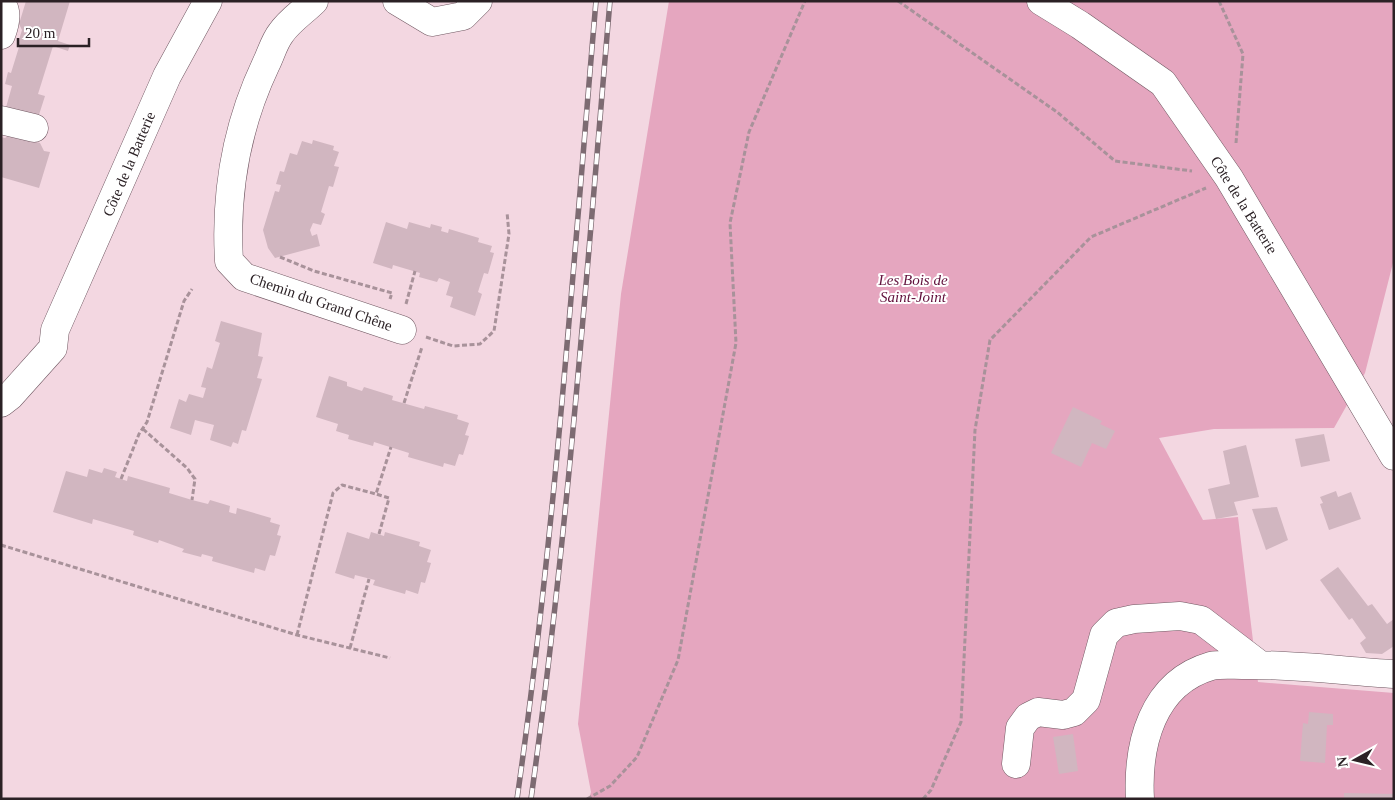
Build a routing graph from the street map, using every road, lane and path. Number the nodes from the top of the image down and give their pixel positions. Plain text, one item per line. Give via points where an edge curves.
1 (208, 1) edge
2 (314, 1) edge
3 (396, 1) edge
4 (478, 1) edge
5 (805, 1) edge
6 (898, 1) edge
7 (1041, 1) edge
8 (1220, 1) edge
9 (1, 4) edge
10 (1, 35) edge
11 (1, 120) edge
12 (34, 128) dead end
13 (1229, 178) junction
14 (507, 212) dead end
15 (415, 271) dead end
16 (192, 289) dead end
17 (55, 330) junction
18 (409, 332) junction
19 (1, 379) edge
20 (1, 403) edge
21 (404, 403) dead end
22 (142, 428) junction
23 (391, 448) dead end
24 (1394, 456) edge
25 (121, 479) dead end
26 (376, 494) junction
27 (192, 500) dead end
28 (379, 534) dead end
29 (1, 545) edge
30 (369, 579) dead end
31 (297, 635) junction
32 (350, 648) junction
33 (390, 658) dead end
34 (1260, 665) junction
35 (1394, 674) edge
36 (1016, 764) dead end
37 (588, 799) edge
38 (923, 799) edge
39 (1140, 799) edge

1 - 17 main road, Côte de la Batterie via 167,76
2 - 18 main road, Chemin du Grand Chêne via 281,32 242,124 228,220 229,261 244,277
3 - 4 main road via 432,22 463,16
5 - 37 path via 749,132 730,223 736,343 678,660 637,757 610,786
6 - 13 path via 1057,112 1115,161
7 - 13 main road, Côte de la Batterie via 1163,83
8 - 13 path via 1243,54 1235,153
9 - 10 main road via 5,8
11 - 12 main road
13 - 24 main road, Côte de la Batterie
13 - 38 path via 1091,237 990,340 975,430 961,722 931,790
14 - 18 path via 509,234 494,331 480,344 453,346
15 - 18 path
16 - 22 path via 184,301 147,422
17 - 19 main road via 38,338
17 - 20 main road, Côte de la Batterie via 53,348
18 - 21 path
22 - 25 path
22 - 27 path via 195,479
23 - 26 path
26 - 28 path via 389,498
26 - 31 path via 342,485 333,493
29 - 31 path
30 - 32 path
31 - 32 path
32 - 33 path
34 - 35 main road
34 - 36 main road via 1201,620 1180,616 1116,623 1104,635 1086,700 1074,712 1063,715 1038,712 1028,717 1020,728
34 - 39 main road via 1212,666 1193,674 1168,693 1148,726 1139,773

